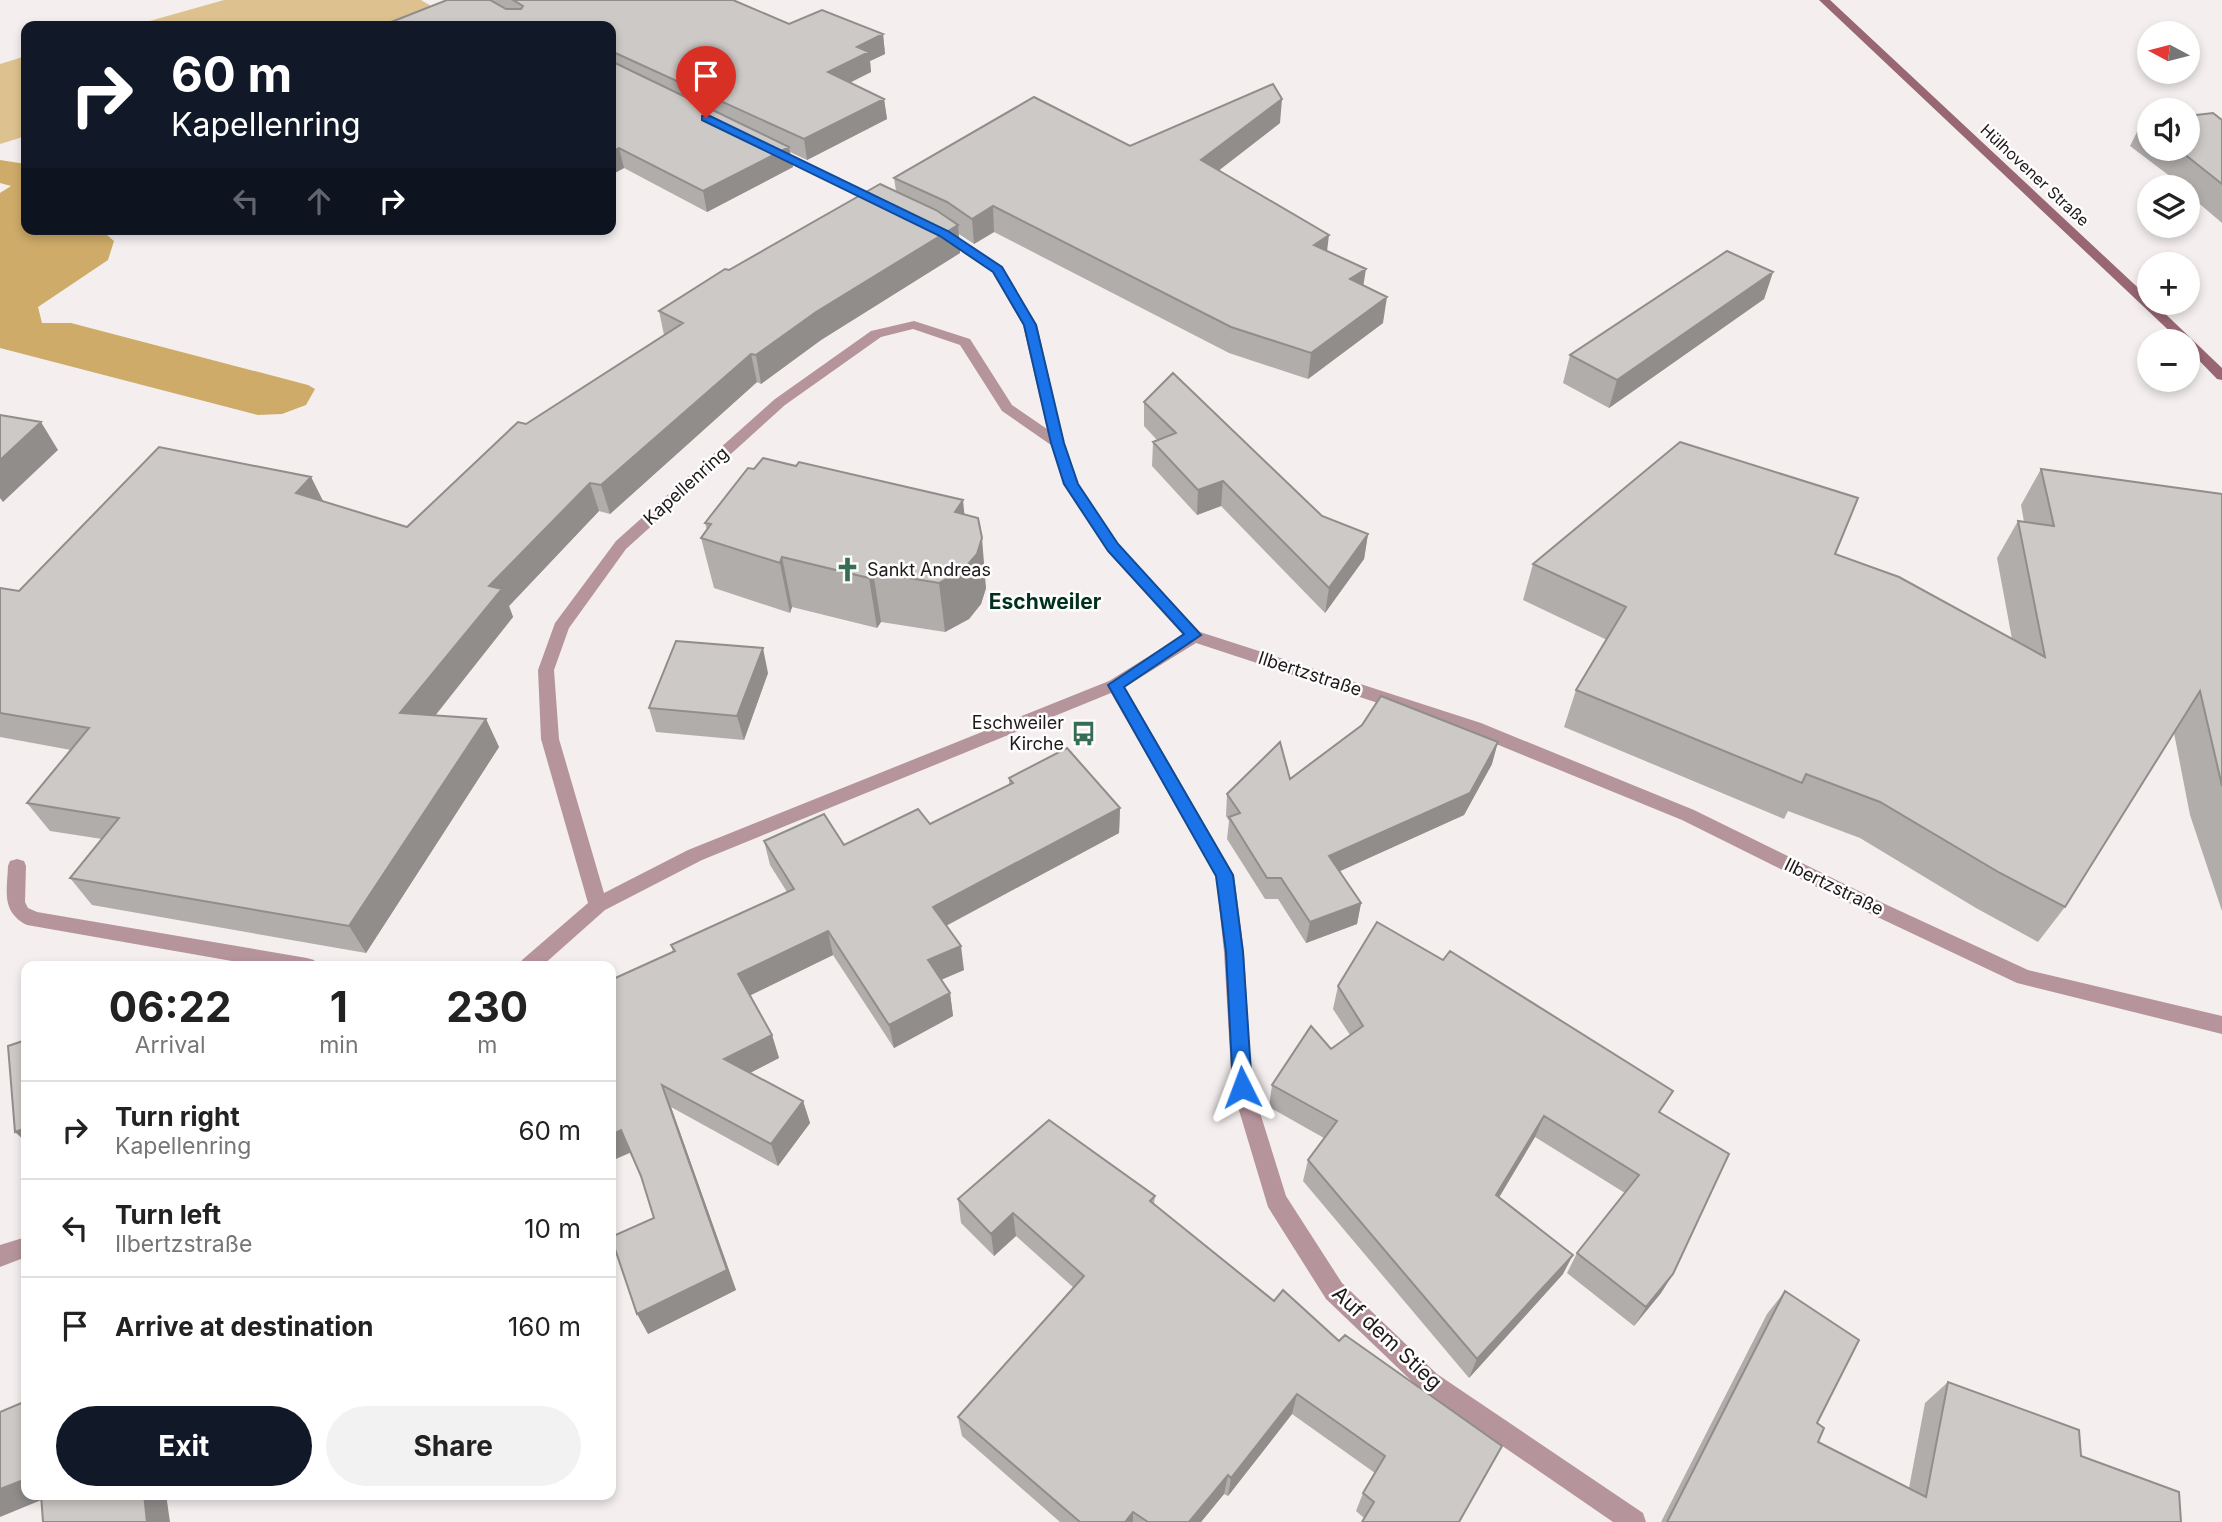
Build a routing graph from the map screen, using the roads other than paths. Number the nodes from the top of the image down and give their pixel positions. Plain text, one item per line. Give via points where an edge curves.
1 (1824, 0) edge
2 (759, 144) edge
3 (894, 209) edge
4 (932, 227) edge
5 (2222, 376) edge
6 (1058, 443) junction
7 (1194, 635) junction
8 (1115, 685) junction
9 (18, 866) dead end
10 (598, 905) junction
11 (278, 961) edge
12 (536, 961) edge
13 (2222, 1026) edge
14 (21, 1249) edge
15 (0, 1256) edge
16 (1634, 1522) edge

1 - 5 main road, Hülhovener Straße
2 - 3 street
4 - 6 street, Ilbertzstraße via 998,270 1030,325
6 - 7 street, Ilbertzstraße via 1071,484 1113,548
6 - 10 street, Kapellenring via 1007,408 965,342 914,325 876,334 780,402 621,545 561,627 547,670 551,739
7 - 8 street
7 - 13 street, Ilbertzstraße via 1475,728 1663,804 2024,977
8 - 10 street via 695,855
8 - 16 street, Auf dem Stieg via 1225,875 1242,1087 1276,1200 1334,1292 1429,1382
9 - 11 street via 16,902 21,912 34,919
10 - 12 street
14 - 15 street

